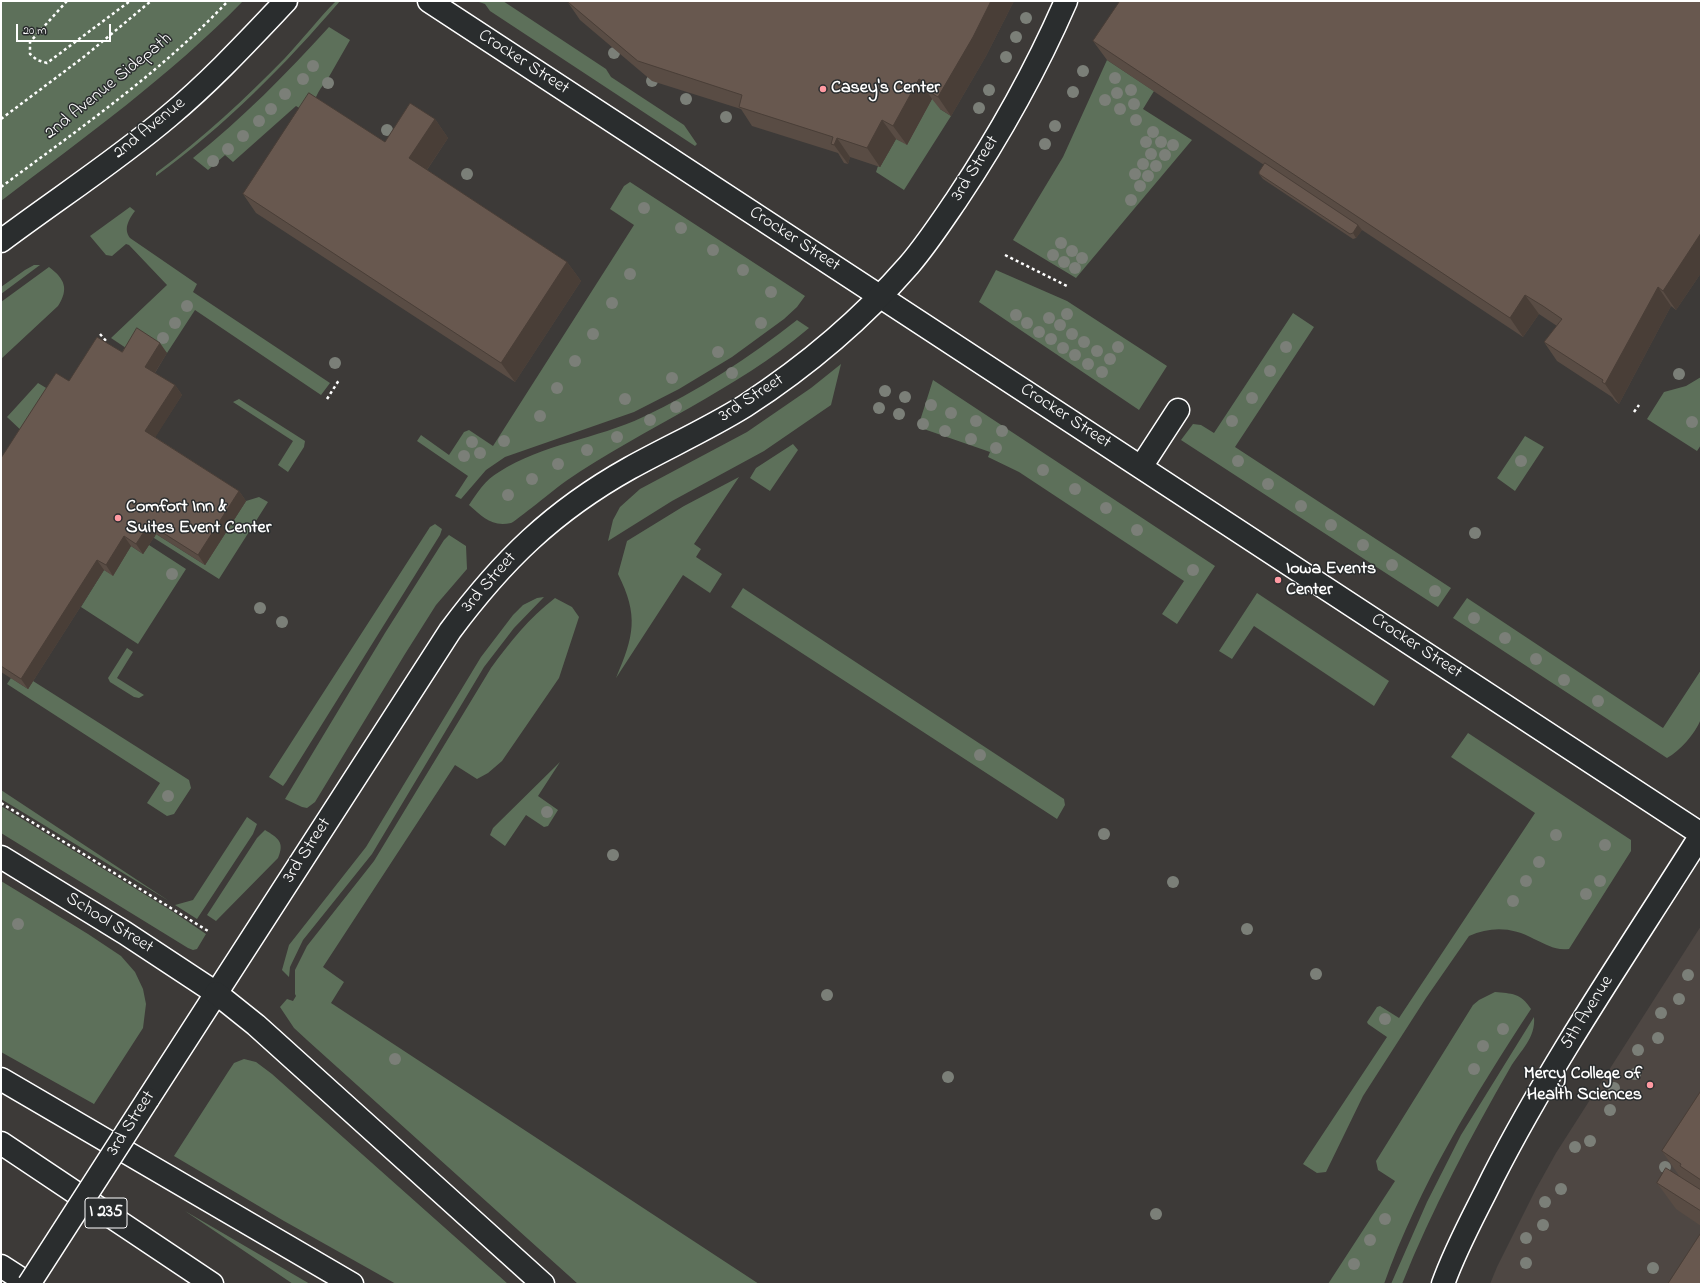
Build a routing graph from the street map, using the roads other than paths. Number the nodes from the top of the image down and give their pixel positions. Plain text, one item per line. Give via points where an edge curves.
1 (286, 1) edge
2 (429, 1) edge
3 (1066, 1) edge
4 (1, 241) edge
5 (880, 296) junction
6 (1178, 410) dead end
7 (1141, 467) junction
8 (1701, 834) edge
9 (1, 856) edge
10 (216, 994) junction
11 (1, 1079) edge
12 (1, 1143) edge
13 (1, 1266) edge
14 (29, 1284) edge
15 (212, 1284) edge
16 (352, 1284) edge
17 (543, 1284) edge
18 (1443, 1284) edge

1 - 4 main road, 2nd Avenue via 216,74 169,117
2 - 5 main road, Crocker Street
3 - 5 main road, 3rd Street via 1023,90 972,176 911,263
5 - 7 main road, Crocker Street
5 - 10 main road, 3rd Street via 821,350 778,383 712,425 596,488 548,523 505,564 471,602 450,631
6 - 7 main road
7 - 8 main road, Crocker Street
8 - 18 main road, 5th Avenue via 1521,1123 1479,1205
9 - 10 main road, School Street via 125,932
10 - 14 main road, 3rd Street, bridge
10 - 17 main road, School Street via 256,1025
11 - 16 main road
12 - 15 main road, I 235
13 - 14 main road

